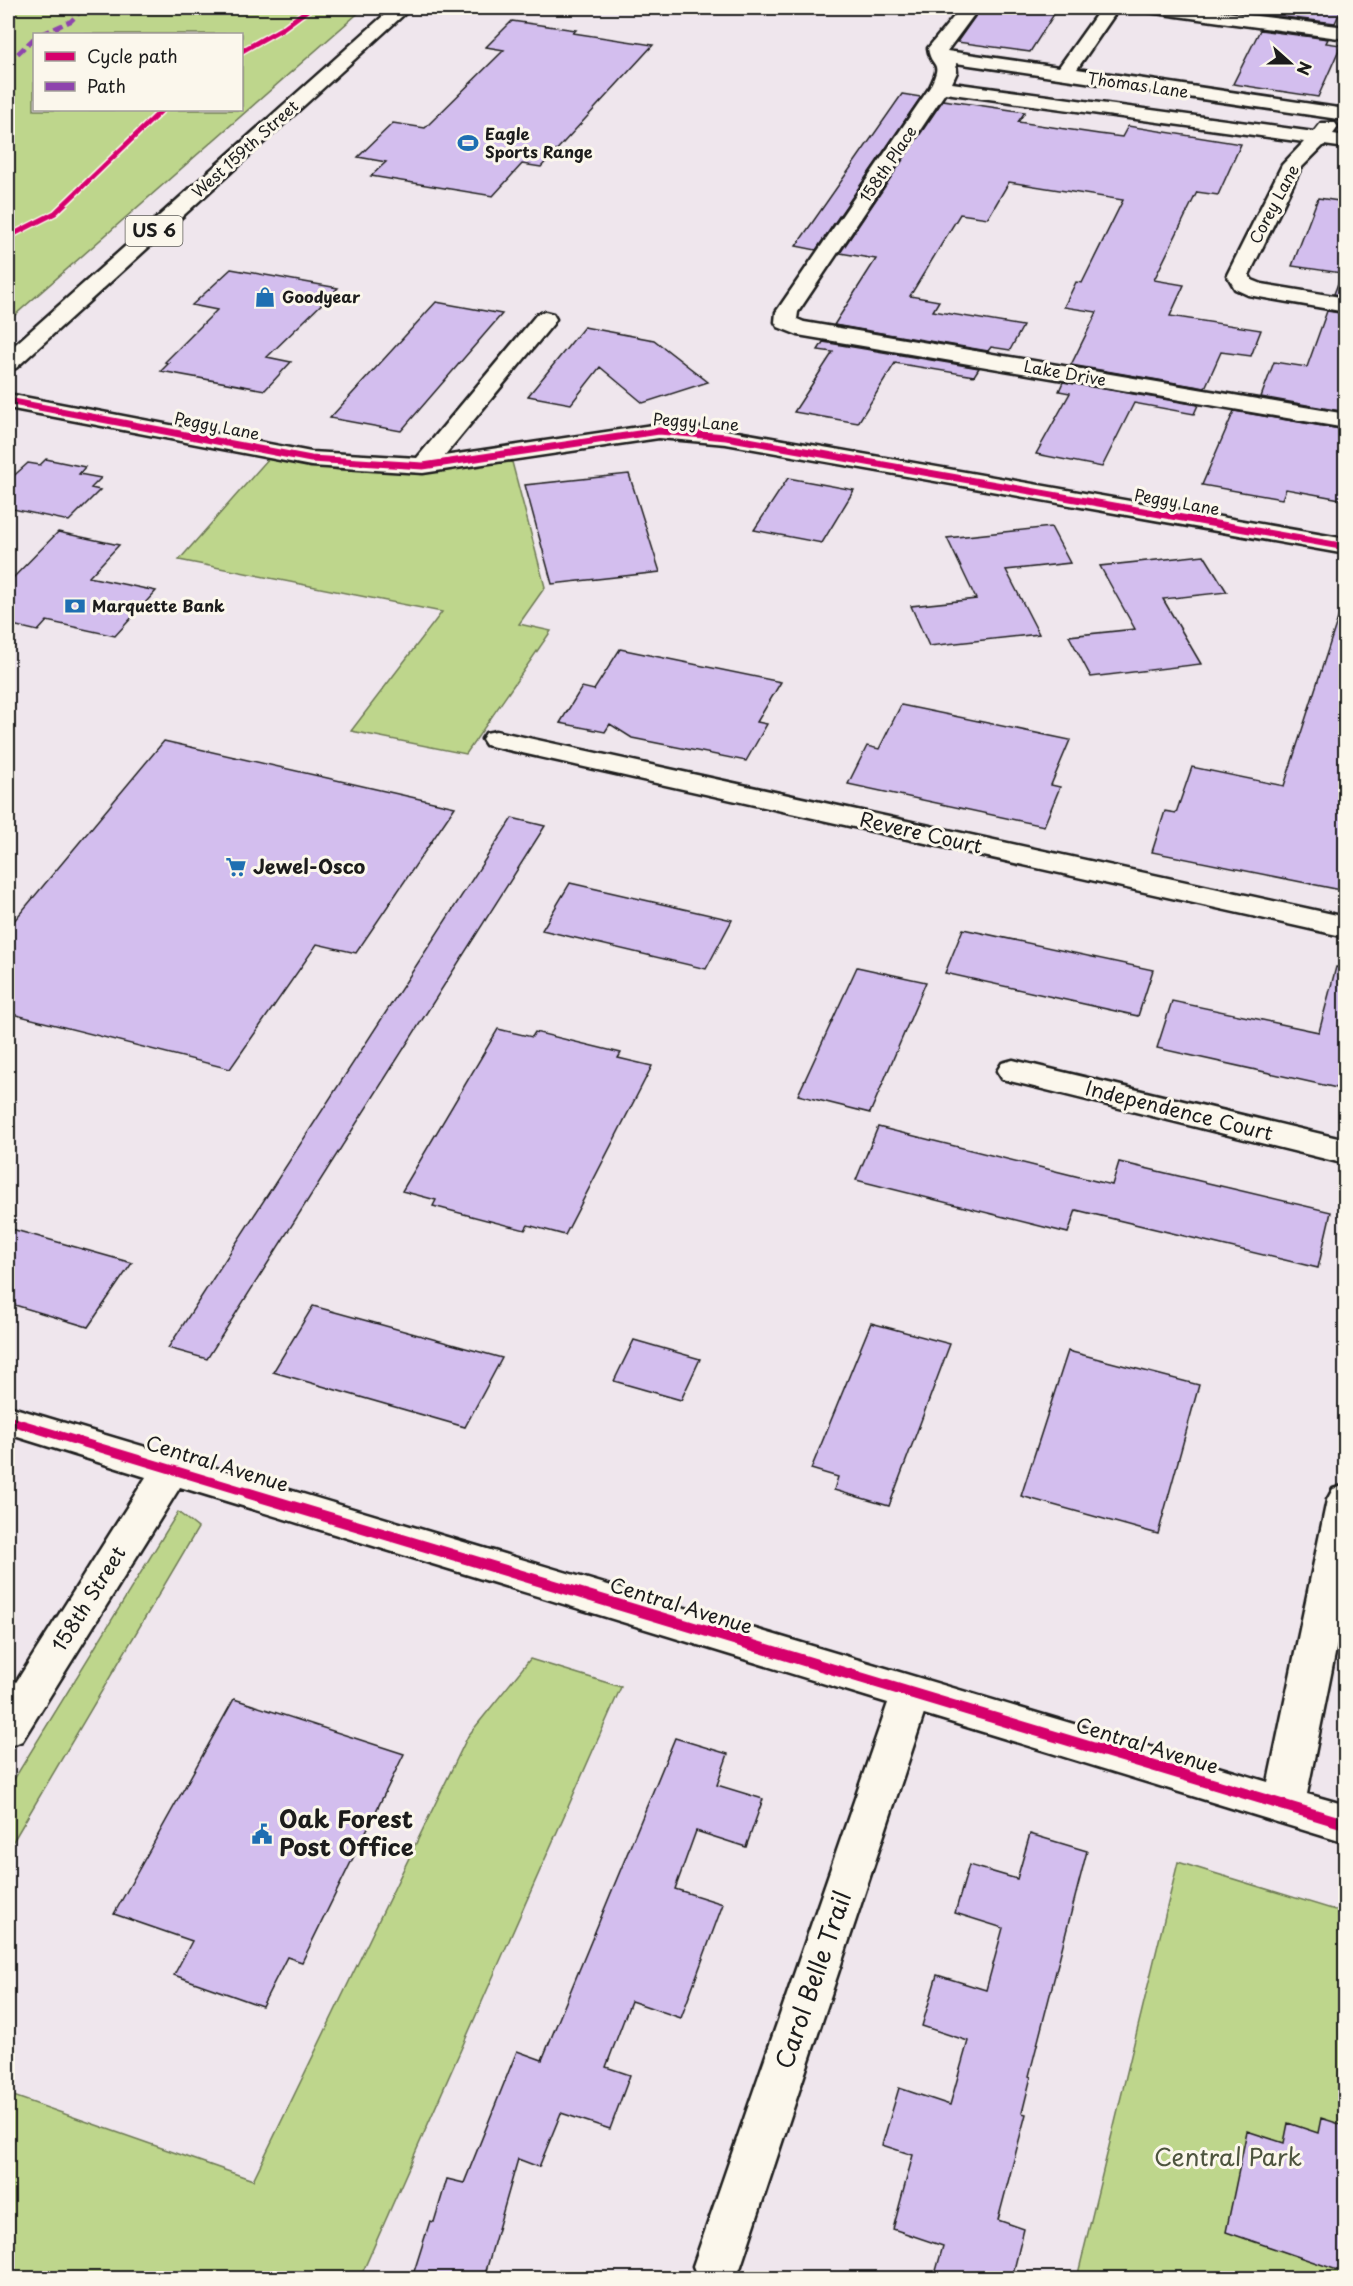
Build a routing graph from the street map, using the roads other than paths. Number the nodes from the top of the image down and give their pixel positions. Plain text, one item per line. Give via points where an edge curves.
1 (402, 8) edge
2 (970, 8) edge
3 (1110, 8) edge
4 (1155, 8) edge
5 (1346, 33) edge
6 (938, 56) junction
7 (1064, 74) junction
8 (940, 87) junction
9 (1342, 107) edge
10 (1320, 138) junction
11 (1346, 142) edge
12 (1346, 305) edge
13 (545, 319) dead end
14 (786, 322) joint
15 (8, 363) edge
16 (8, 401) edge
17 (1346, 421) edge
18 (423, 466) junction
19 (1346, 547) edge
20 (496, 739) dead end
21 (1346, 927) edge
22 (1013, 1071) dead end
23 (1346, 1152) edge
24 (8, 1420) edge
25 (171, 1469) junction
26 (1346, 1500) edge
27 (911, 1693) junction
28 (8, 1729) edge
29 (1284, 1806) junction
30 (1346, 1824) edge
31 (717, 2266) dead end

1 - 15 street, West 159th Street / US 6
2 - 6 street via 937,48
3 - 7 street
4 - 5 street
6 - 7 street, Thomas Lane
6 - 8 street, 158th Place via 946,62 947,72
7 - 9 street, Thomas Lane
8 - 10 street, Thomas Lane
8 - 14 street, 158th Place via 788,312
9 - 10 street, Corey Lane
10 - 11 street, Thomas Lane
10 - 12 street, Corey Lane via 1292,165 1238,275 1243,284 1256,290
13 - 18 street
14 - 17 street, Lake Drive via 810,330
16 - 18 street, Peggy Lane via 311,459
18 - 19 street, Peggy Lane via 670,432 726,437
20 - 21 street, Revere Court
22 - 23 street, Independence Court
24 - 25 street, Central Avenue
25 - 27 street, Central Avenue
25 - 28 street, 158th Street
26 - 29 street
27 - 29 street, Central Avenue
27 - 31 street, Carol Belle Trail
29 - 30 street, Central Avenue

